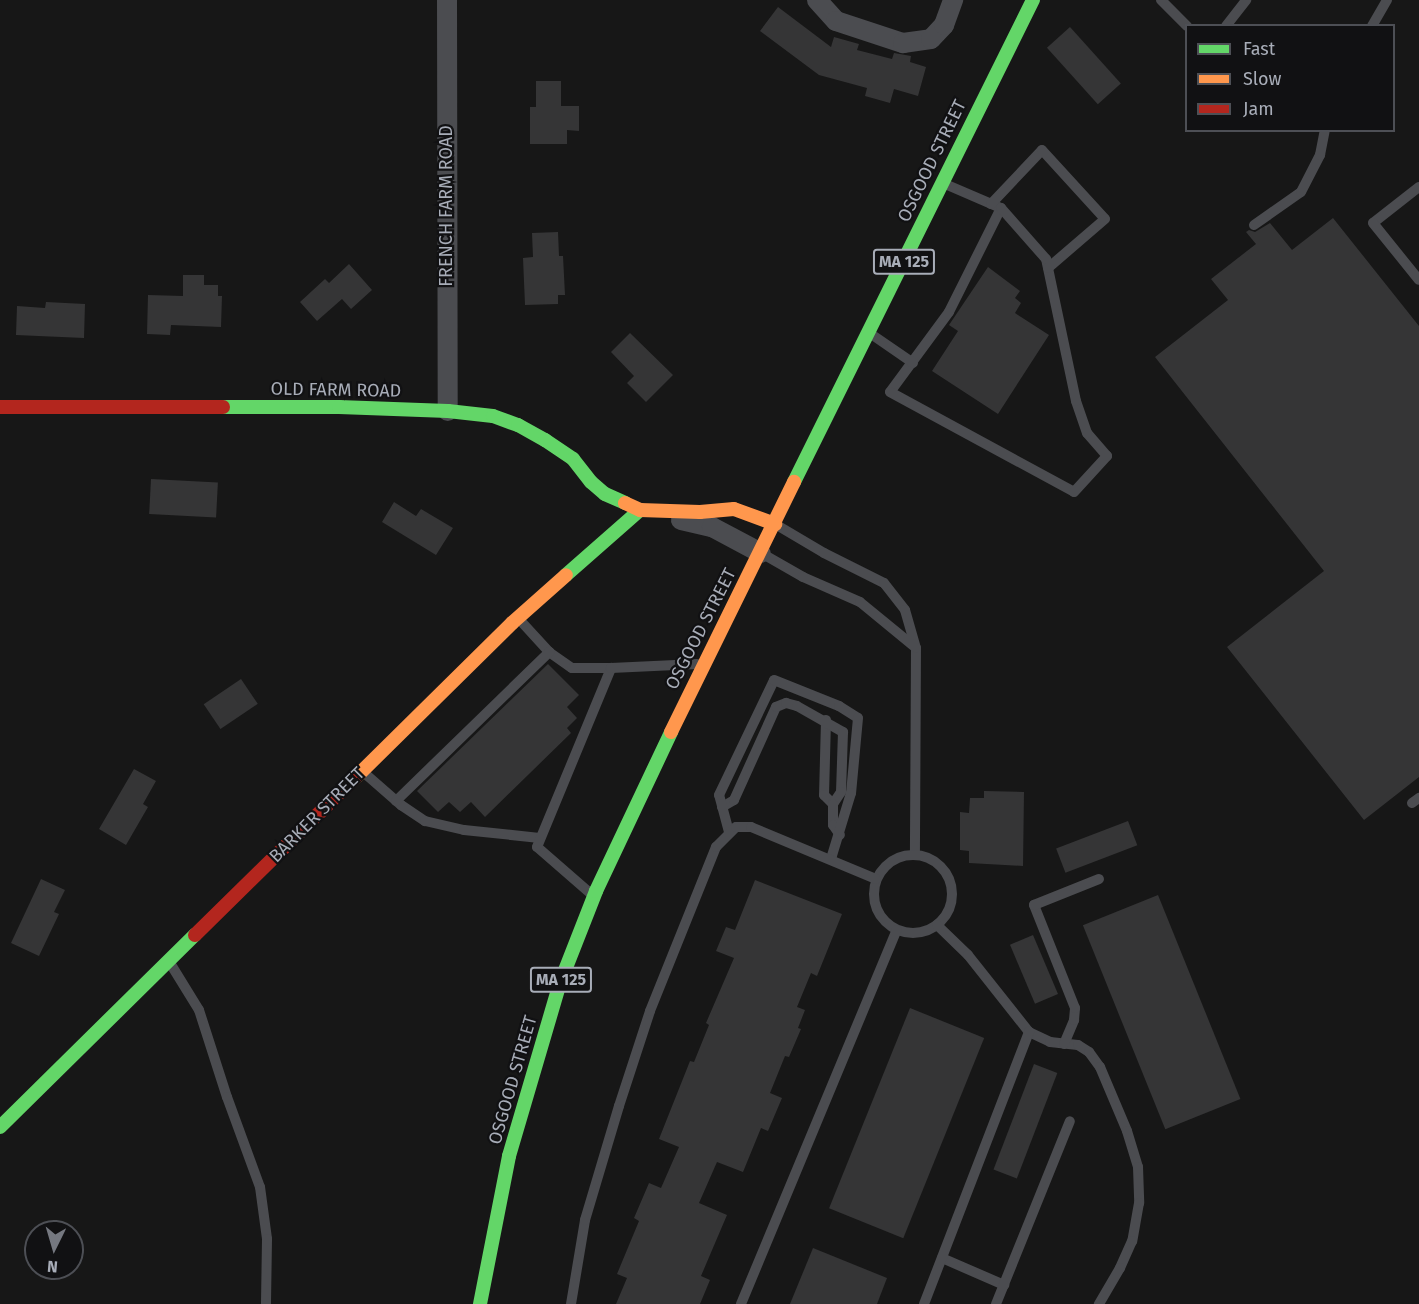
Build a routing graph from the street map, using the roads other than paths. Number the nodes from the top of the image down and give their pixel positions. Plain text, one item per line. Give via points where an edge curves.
1 (447, 0) edge
2 (817, 0) edge
3 (953, 0) edge
4 (1033, 0) edge
5 (1161, 0) edge
6 (1246, 0) edge
7 (1387, 0) edge
8 (1185, 24) edge
9 (1228, 24) edge
10 (1373, 24) edge
11 (1325, 132) edge
12 (942, 183) junction
13 (1419, 187) edge
14 (996, 206) junction
15 (1254, 225) dead end
16 (1048, 268) junction
17 (1419, 280) edge
18 (868, 332) junction
19 (913, 363) junction
20 (0, 407) edge
21 (448, 411) junction
22 (640, 510) junction
23 (775, 524) junction
24 (761, 553) junction
25 (518, 618) junction
26 (916, 648) junction
27 (549, 652) junction
28 (704, 664) junction
29 (611, 668) junction
30 (826, 720) junction
31 (362, 771) junction
32 (396, 801) junction
33 (834, 804) junction
34 (722, 807) junction
35 (729, 832) junction
36 (840, 835) junction
37 (540, 838) junction
38 (915, 855) junction
39 (831, 859) junction
40 (876, 879) junction
41 (1099, 879) dead end
42 (594, 897) junction
43 (938, 925) junction
44 (897, 930) junction
45 (169, 962) junction
46 (1029, 1032) junction
47 (1064, 1044) junction
48 (1070, 1120) dead end
49 (0, 1127) edge
50 (942, 1258) junction
51 (1004, 1285) junction
52 (266, 1304) edge
53 (480, 1304) edge
54 (571, 1304) edge
55 (741, 1304) edge
56 (924, 1304) edge
57 (996, 1304) edge
58 (1099, 1304) edge

1 - 21 street, FRENCH FARM ROAD
2 - 3 street via 836,21 903,43 931,39 944,25
4 - 12 main road, OSGOOD STREET / MA 125
5 - 8 lane
6 - 9 lane
7 - 10 lane
11 - 15 lane via 1320,155 1301,192
12 - 14 lane
12 - 18 main road, OSGOOD STREET / MA 125
13 - 17 lane via 1373,223
14 - 16 lane via 1046,259
14 - 16 lane via 1042,150 1105,219
14 - 19 lane via 949,312
16 - 19 lane via 1076,401 1087,433 1107,456 1074,492 890,393
18 - 19 lane
18 - 23 main road, OSGOOD STREET / MA 125
20 - 21 main road, OLD FARM ROAD
21 - 22 main road, OLD FARM ROAD via 493,416 518,425 573,459 605,494
22 - 23 main road via 734,509
22 - 24 street via 712,527
22 - 25 main road, BARKER STREET
23 - 24 main road, OSGOOD STREET / MA 125
23 - 26 lane via 884,583 905,610
24 - 26 lane via 860,602
24 - 28 main road, OSGOOD STREET / MA 125
25 - 27 lane
25 - 31 main road, BARKER STREET
26 - 38 lane
27 - 29 lane via 572,668
27 - 32 lane
28 - 29 lane
28 - 42 main road, OSGOOD STREET / MA 125
29 - 37 lane
30 - 33 lane via 824,795
30 - 33 lane via 843,732 844,740 841,792
30 - 34 lane via 786,703 776,707 734,801
31 - 32 lane
31 - 45 main road, BARKER STREET
32 - 37 lane via 425,821 464,830
33 - 36 lane via 833,825
34 - 35 lane
34 - 36 lane via 719,795 774,681 839,706 858,718 851,793
35 - 39 lane via 736,827 751,827
35 - 54 lane via 716,848 650,1011 585,1220
36 - 39 lane
37 - 42 lane via 537,847
38 - 40 lane via 894,859
38 - 43 lane via 932,859 949,879 951,904
39 - 40 lane
40 - 44 lane via 874,905 880,917
41 - 47 lane via 1034,905 1076,1008
42 - 53 main road, OSGOOD STREET / MA 125 via 560,982 509,1156
43 - 44 lane via 914,933
43 - 46 lane via 969,955
44 - 55 lane
45 - 49 main road, BARKER STREET
45 - 52 lane via 199,1010 260,1187 267,1239
46 - 47 lane via 1039,1039
46 - 50 lane
47 - 58 lane via 1078,1045 1089,1052 1100,1067 1138,1167 1139,1203 1132,1241
48 - 51 lane
50 - 51 lane
50 - 56 lane
51 - 57 lane

